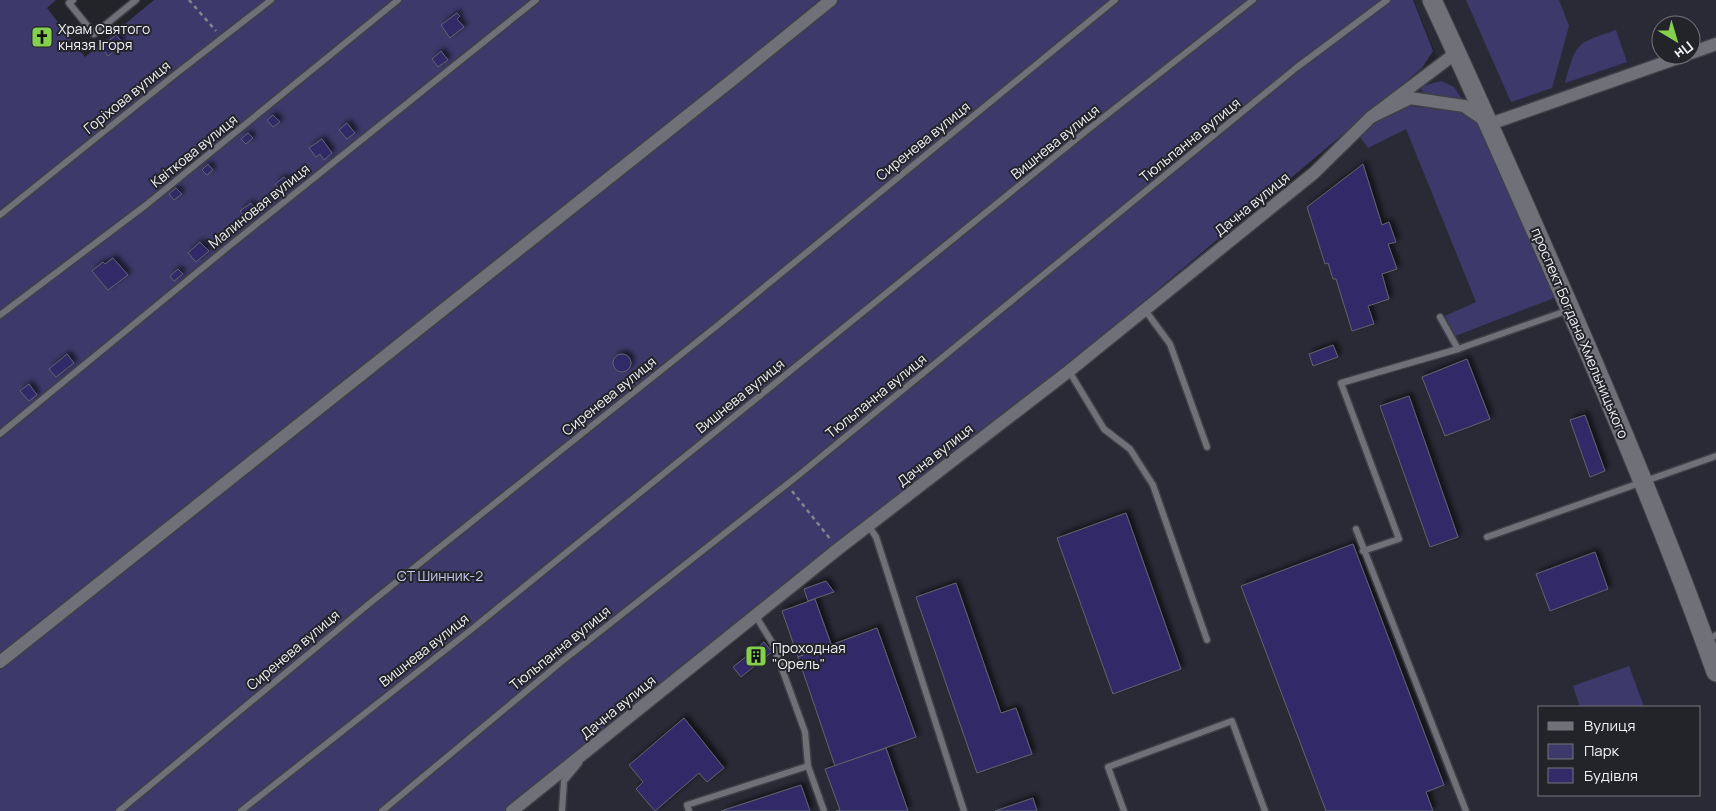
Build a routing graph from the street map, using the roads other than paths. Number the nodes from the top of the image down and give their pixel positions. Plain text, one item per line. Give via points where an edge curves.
1 (73, 0) edge
2 (136, 0) edge
3 (271, 0) edge
4 (398, 0) edge
5 (536, 0) edge
6 (831, 0) edge
7 (1115, 0) edge
8 (1253, 0) edge
9 (1387, 0) edge
10 (1432, 0) edge
11 (1716, 44) edge
12 (1701, 49) edge
13 (1456, 53) junction
14 (1658, 65) edge
15 (1371, 117) junction
16 (1490, 124) junction
17 (0, 215) edge
18 (1570, 309) junction
19 (1145, 310) junction
20 (0, 315) edge
21 (1440, 317) dead end
22 (1458, 349) junction
23 (1069, 371) junction
24 (0, 434) edge
25 (1207, 447) dead end
26 (1716, 456) edge
27 (1645, 483) junction
28 (868, 525) junction
29 (1356, 529) dead end
30 (1487, 537) dead end
31 (1363, 550) junction
32 (756, 615) junction
33 (1710, 638) edge
34 (1207, 640) dead end
35 (0, 662) edge
36 (1716, 672) edge
37 (591, 748) junction
38 (808, 766) junction
39 (119, 811) edge
40 (241, 811) edge
41 (382, 811) edge
42 (512, 811) edge
43 (562, 811) edge
44 (689, 811) edge
45 (824, 811) edge
46 (964, 811) edge
47 (1124, 811) edge
48 (1265, 811) edge
49 (1466, 811) edge

1 - 2 lane via 69,3 94,34
3 - 17 lane, Горіхова вулиця
4 - 20 lane, Квіткова вулиця via 146,205
5 - 24 lane, Малиновая вулиця
6 - 35 street
7 - 39 lane, Сиренева вулиця via 370,603
8 - 40 lane, Вишнева вулиця
9 - 41 lane, Тюльпанна вулиця via 1296,68
10 - 13 main road, проспект Богдана Хмельницького
11 - 12 street
13 - 15 street
13 - 16 main road, проспект Богдана Хмельницького
14 - 16 street
15 - 16 street via 1410,98 1464,106
15 - 19 street, Дачна вулиця via 1314,174
16 - 18 main road, проспект Богдана Хмельницького
18 - 22 lane
18 - 27 main road, проспект Богдана Хмельницького
19 - 23 street, Дачна вулиця
19 - 25 lane via 1170,344
21 - 22 lane
22 - 31 lane via 1341,383 1400,538
23 - 28 street, Дачна вулиця
23 - 34 lane via 1104,430 1130,449 1153,486
26 - 27 lane
27 - 30 lane
27 - 33 main road, проспект Богдана Хмельницького
28 - 32 street, Дачна вулиця
28 - 46 lane via 876,538
29 - 31 lane
31 - 49 lane
32 - 37 street, Дачна вулиця
32 - 38 lane via 773,644 805,732
33 - 36 main road, проспект Богдана Хмельницького
37 - 42 street, Дачна вулиця
37 - 43 lane via 564,781
38 - 44 lane via 687,805
38 - 45 lane
47 - 48 lane via 1108,767 1232,721

